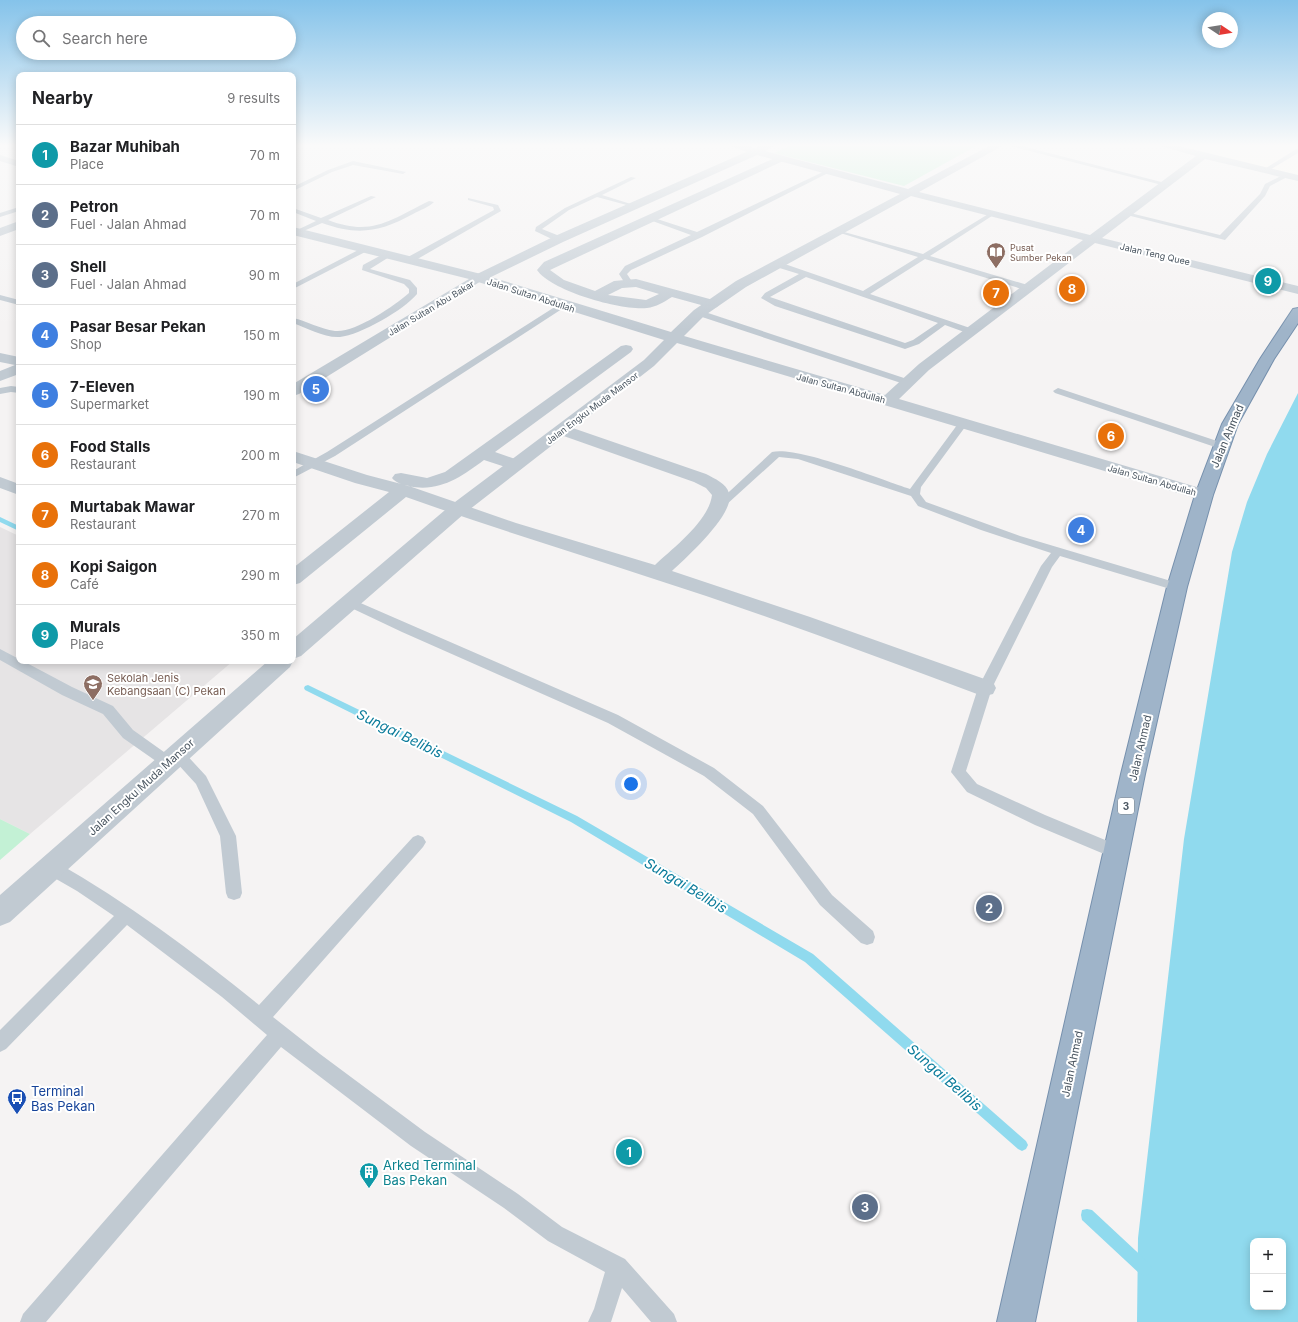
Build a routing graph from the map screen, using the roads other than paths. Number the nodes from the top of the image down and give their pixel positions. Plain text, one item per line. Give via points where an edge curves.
1 (352, 207) edge
2 (422, 207) edge
3 (496, 207) edge
4 (572, 207) edge
5 (625, 207) edge
6 (631, 207) edge
7 (674, 207) edge
8 (757, 207) edge
9 (882, 207) edge
10 (963, 207) edge
11 (1136, 207) edge
12 (1252, 207) edge
13 (628, 208) junction
14 (16, 210) edge
15 (296, 211) edge
16 (992, 214) junction
17 (1126, 214) junction
18 (0, 215) edge
19 (649, 218) junction
20 (322, 220) junction
21 (16, 226) edge
22 (839, 230) junction
23 (296, 231) edge
24 (0, 232) edge
25 (296, 232) edge
26 (699, 235) junction
27 (558, 239) junction
28 (1093, 239) junction
29 (367, 249) junction
30 (390, 254) junction
31 (924, 257) junction
32 (410, 259) junction
33 (776, 264) junction
34 (805, 274) junction
35 (480, 278) junction
36 (629, 283) junction
37 (296, 284) edge
38 (1028, 288) junction
39 (1298, 290) edge
40 (671, 292) junction
41 (864, 294) junction
42 (597, 295) junction
43 (0, 297) edge
44 (16, 302) edge
45 (712, 304) junction
46 (564, 305) junction
47 (1298, 312) edge
48 (699, 313) junction
49 (296, 321) edge
50 (944, 322) junction
51 (970, 331) junction
52 (672, 338) junction
53 (626, 349) dead end
54 (0, 357) edge
55 (16, 361) edge
56 (16, 370) edge
57 (595, 373) junction
58 (0, 376) edge
59 (625, 382) junction
60 (907, 382) junction
61 (296, 389) edge
62 (16, 390) edge
63 (1058, 391) dead end
64 (0, 392) edge
65 (888, 401) junction
66 (963, 423) junction
67 (564, 430) junction
68 (1222, 446) junction
69 (331, 454) junction
70 (483, 454) junction
71 (296, 457) edge
72 (315, 463) junction
73 (515, 465) junction
74 (296, 473) edge
75 (0, 482) edge
76 (16, 489) edge
77 (403, 490) junction
78 (915, 494) junction
79 (1204, 494) junction
80 (722, 503) junction
81 (458, 509) junction
82 (1057, 553) junction
83 (658, 572) junction
84 (296, 576) edge
85 (1177, 587) junction
86 (349, 602) junction
87 (296, 648) edge
88 (0, 654) edge
89 (16, 663) edge
90 (17, 664) edge
91 (279, 664) edge
92 (985, 688) junction
93 (172, 758) junction
94 (418, 842) dead end
95 (1116, 852) junction
96 (50, 868) junction
97 (234, 893) dead end
98 (0, 913) edge
99 (126, 915) junction
100 (867, 937) dead end
101 (260, 1018) junction
102 (280, 1034) junction
103 (0, 1043) edge
104 (617, 1267) junction
105 (31, 1322) edge
106 (599, 1322) edge
107 (666, 1322) edge
108 (1016, 1322) edge

1 - 20 lane
2 - 20 lane via 385,225 368,230 356,230
3 - 32 lane via 498,211
4 - 27 lane via 538,228 539,231
5 - 13 lane
6 - 13 street, Jalan Sultan Abu Bakar
7 - 19 street
8 - 26 lane
9 - 22 street, Jalan Engku Muda Mansor
10 - 16 street, Jalan Teng Quee
11 - 17 street
12 - 17 lane via 1222,238
13 - 19 street
13 - 27 street, Jalan Sultan Abu Bakar
14 - 18 lane
15 - 20 lane
16 - 28 street, Jalan Teng Quee
16 - 31 lane
17 - 28 street
19 - 26 lane
19 - 42 street via 548,265 543,270 553,280
20 - 23 lane
21 - 24 street
22 - 31 lane
22 - 33 street, Jalan Engku Muda Mansor
25 - 29 street, Jalan Sultan Abdullah
26 - 36 lane via 624,271 623,274
27 - 35 street, Jalan Sultan Abu Bakar
28 - 38 street
28 - 39 street, Jalan Teng Quee
29 - 30 street, Jalan Sultan Abdullah
29 - 37 lane
30 - 32 street, Jalan Sultan Abdullah
30 - 49 lane via 366,270 407,282 413,288 413,294 405,301 354,330 342,334
31 - 38 lane
31 - 41 lane
32 - 35 street, Jalan Sultan Abdullah
33 - 34 lane
33 - 45 street, Jalan Engku Muda Mansor
34 - 41 lane
34 - 50 lane via 765,298 905,346 916,342
35 - 46 street, Jalan Sultan Abdullah
35 - 61 street, Jalan Sultan Abu Bakar
36 - 40 street
36 - 42 street via 619,284
38 - 51 street
40 - 42 street via 655,302 638,305
40 - 45 street
41 - 50 lane
43 - 44 lane
45 - 48 street, Jalan Engku Muda Mansor
46 - 52 street, Jalan Sultan Abdullah
46 - 69 lane
47 - 68 highway, Jalan Ahmad / 3 via 1244,398
48 - 52 street, Jalan Engku Muda Mansor
48 - 60 lane
50 - 51 lane
51 - 60 street
52 - 59 street, Jalan Engku Muda Mansor via 649,363
52 - 65 street, Jalan Sultan Abdullah
53 - 57 street
54 - 55 street
56 - 58 street
57 - 59 street
57 - 70 street
59 - 67 street, Jalan Engku Muda Mansor
60 - 65 street
62 - 64 lane
63 - 68 lane
65 - 66 street, Jalan Sultan Abdullah
66 - 78 lane via 916,486
66 - 79 street, Jalan Sultan Abdullah
67 - 73 street, Jalan Engku Muda Mansor
67 - 80 street via 700,478 714,485 721,494
68 - 79 highway, Jalan Ahmad / 3
69 - 70 street via 414,483 429,484 451,476
69 - 72 lane
70 - 73 street
71 - 72 street
72 - 74 lane
72 - 77 street
73 - 81 street, Jalan Engku Muda Mansor
75 - 76 street
77 - 81 street
77 - 84 street
78 - 80 lane via 800,456 783,453 776,454
78 - 82 lane via 922,504
79 - 85 highway, Jalan Ahmad / 3
80 - 83 street via 717,512
81 - 83 street
81 - 86 street, Jalan Engku Muda Mansor
82 - 85 lane
82 - 92 lane via 1047,566
83 - 92 street
85 - 95 highway, Jalan Ahmad / 3
86 - 87 street, Jalan Engku Muda Mansor
86 - 100 lane via 613,719 709,772 758,810 826,900
88 - 89 lane
90 - 93 lane via 108,710 128,734
91 - 93 street, Jalan Engku Muda Mansor
92 - 95 lane via 958,772 972,788
93 - 96 street, Jalan Engku Muda Mansor
93 - 97 lane via 201,780 228,836
94 - 101 lane
95 - 108 highway, Jalan Ahmad / 3
96 - 98 street, Jalan Engku Muda Mansor
96 - 99 lane via 83,886
99 - 101 lane
99 - 103 lane
101 - 102 lane
102 - 104 lane via 418,1139 511,1201 555,1234
102 - 105 lane
104 - 106 lane
104 - 107 lane

